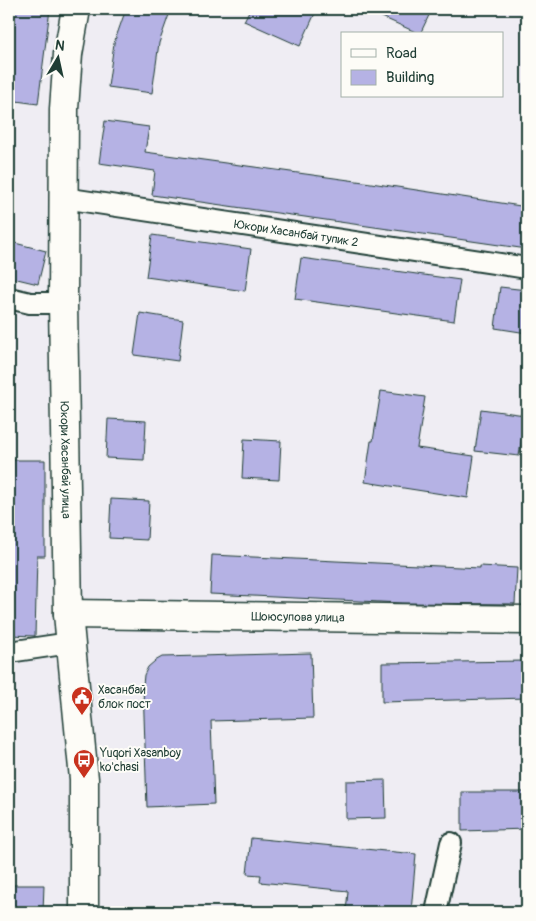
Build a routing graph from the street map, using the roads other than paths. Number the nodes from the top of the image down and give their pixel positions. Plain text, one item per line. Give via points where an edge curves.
1 (76, 9) edge
2 (64, 198) junction
3 (527, 268) edge
4 (9, 298) edge
5 (63, 303) junction
6 (68, 614) junction
7 (527, 620) edge
8 (70, 643) junction
9 (9, 652) edge
10 (451, 844) dead end
11 (84, 912) edge
12 (436, 912) edge

1 - 2 street, Юкори Хасанбай улица via 65,82
2 - 3 street, Юкори Хасанбай тупик 2
2 - 5 street, Юкори Хасанбай улица
4 - 5 street via 30,303
5 - 6 street, Юкори Хасанбай улица
6 - 7 street, Шоюсупова улица
6 - 8 street, Юкори Хасанбай улица
8 - 9 street
8 - 11 street, Юкори Хасанбай улица via 84,779
10 - 12 street

